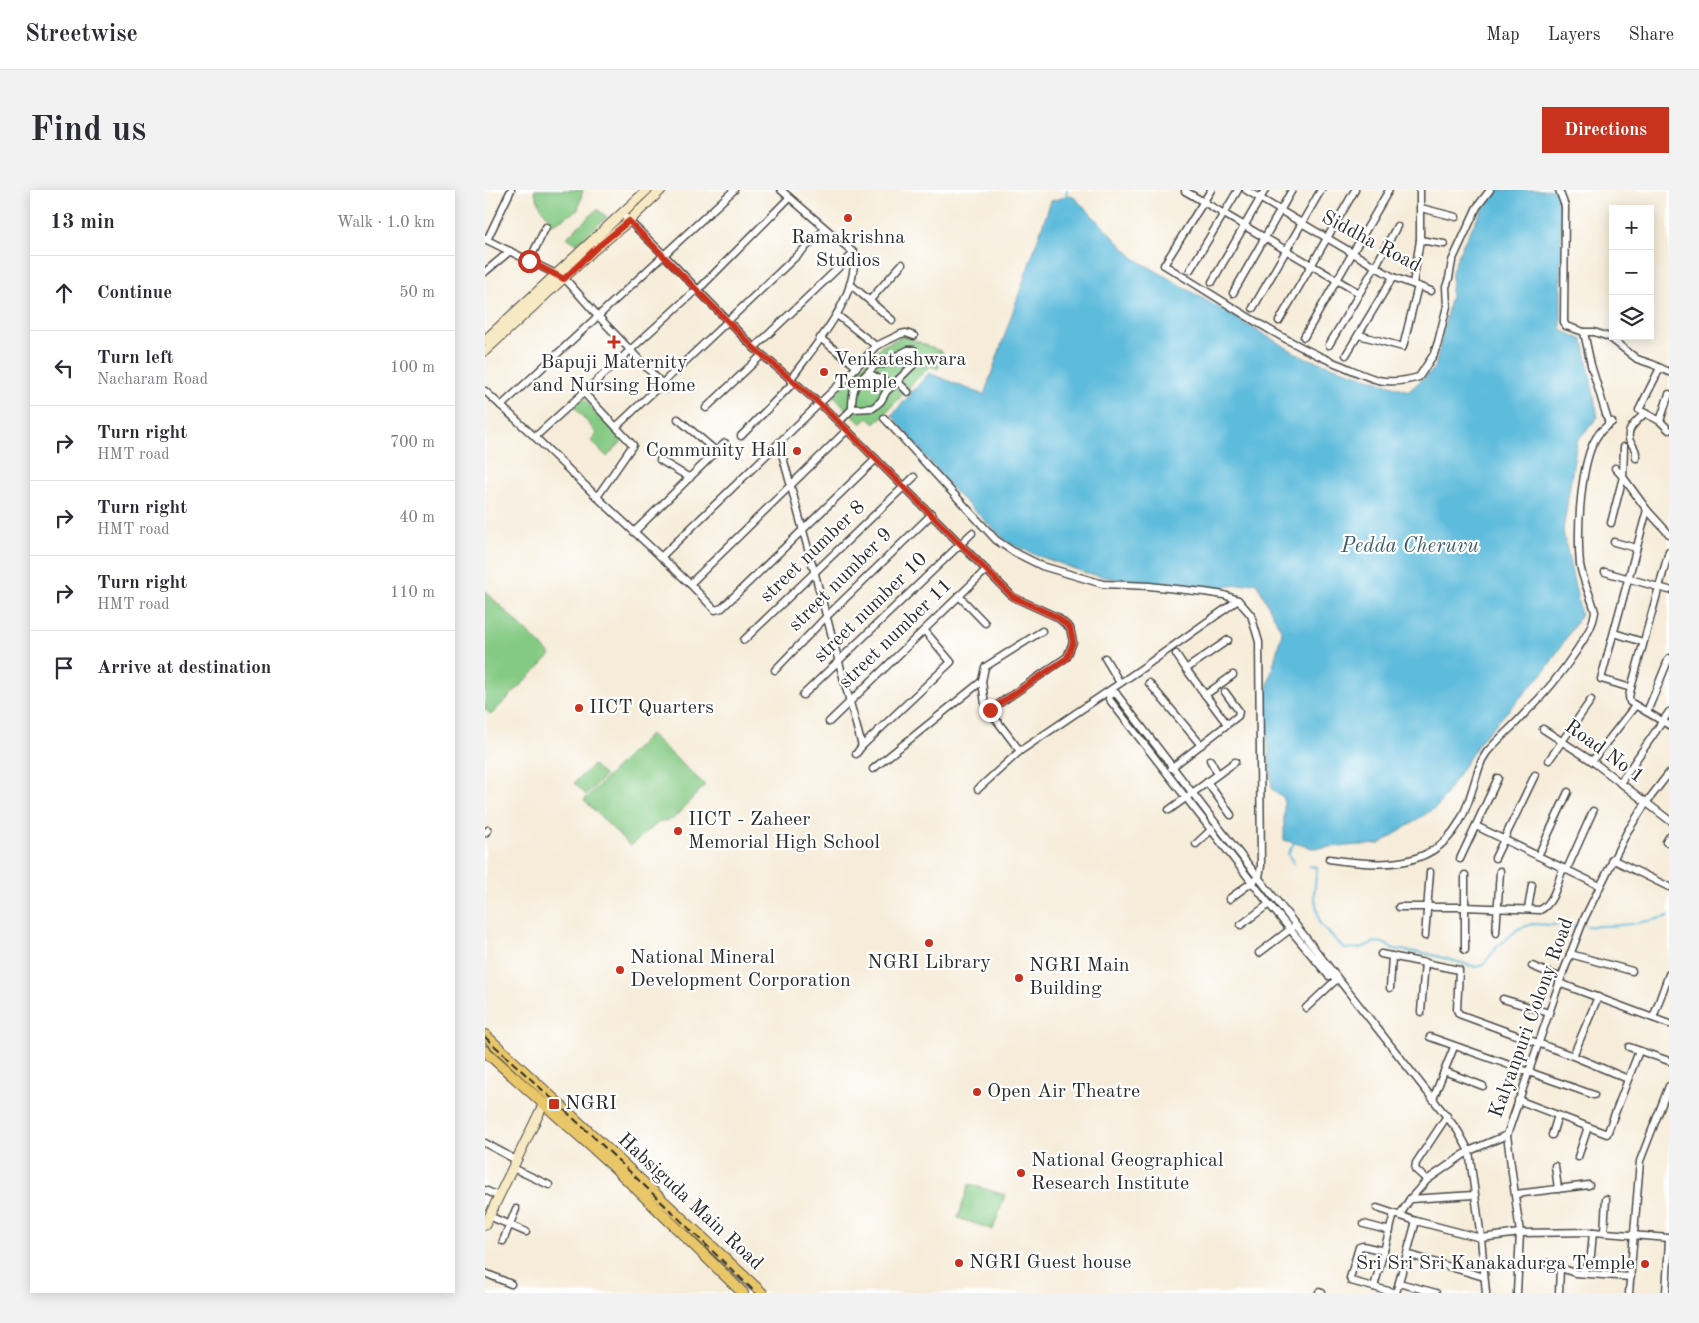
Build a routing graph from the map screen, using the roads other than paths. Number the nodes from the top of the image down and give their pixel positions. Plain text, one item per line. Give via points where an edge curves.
1 (511, 190) edge
2 (647, 190) edge
3 (661, 190) edge
4 (734, 190) edge
5 (781, 190) edge
6 (1185, 190) edge
7 (1211, 190) edge
8 (1238, 190) edge
9 (1246, 190) edge
10 (1265, 190) edge
11 (1292, 190) edge
12 (1321, 190) edge
13 (1355, 190) edge
14 (1389, 190) edge
15 (1420, 190) edge
16 (1490, 190) edge
17 (1559, 190) edge
18 (789, 198) junction
19 (1260, 198) junction
20 (1204, 202) junction
21 (1421, 208) junction
22 (1225, 212) junction
23 (1281, 212) junction
24 (622, 214) junction
25 (1456, 216) dead end
26 (629, 221) junction
27 (1245, 224) junction
28 (1301, 224) junction
29 (1397, 226) dead end
30 (546, 227) dead end
31 (825, 229) junction
32 (1265, 237) junction
33 (486, 239) edge
34 (1328, 239) junction
35 (1420, 240) junction
36 (1444, 244) dead end
37 (1287, 250) junction
38 (510, 251) junction
39 (854, 253) junction
40 (1353, 254) junction
41 (664, 255) junction
42 (529, 261) junction
43 (902, 264) dead end
44 (1312, 266) junction
45 (1375, 267) junction
46 (1190, 270) dead end
47 (485, 272) edge
48 (560, 276) junction
49 (1393, 277) junction
50 (1338, 280) junction
51 (1212, 282) dead end
52 (850, 284) junction
53 (1415, 285) junction
54 (697, 290) junction
55 (1431, 291) dead end
56 (1233, 293) dead end
57 (1359, 293) junction
58 (870, 300) junction
59 (1253, 308) dead end
60 (837, 315) junction
61 (598, 316) junction
62 (892, 320) dead end
63 (729, 321) junction
64 (1279, 321) dead end
65 (1584, 332) junction
66 (1359, 335) junction
67 (914, 336) dead end
68 (1305, 337) dead end
69 (820, 338) junction
70 (485, 340) edge
71 (1329, 345) dead end
72 (876, 346) junction
73 (754, 348) junction
74 (631, 350) junction
75 (485, 351) edge
76 (762, 355) junction
77 (1346, 355) dead end
78 (857, 367) junction
79 (1661, 368) junction
80 (1669, 372) edge
81 (868, 373) junction
82 (792, 381) junction
83 (895, 383) junction
84 (664, 386) junction
85 (485, 391) edge
86 (583, 392) junction
87 (908, 392) dead end
88 (1669, 394) edge
89 (820, 404) junction
90 (501, 406) junction
91 (706, 408) dead end
92 (852, 409) junction
93 (1645, 413) junction
94 (884, 418) dead end
95 (678, 419) dead end
96 (1660, 420) junction
97 (839, 422) junction
98 (616, 427) junction
99 (847, 430) junction
100 (1669, 430) edge
101 (741, 436) dead end
102 (535, 437) junction
103 (725, 443) dead end
104 (779, 443) junction
105 (1624, 447) dead end
106 (716, 451) junction
107 (1637, 458) dead end
108 (876, 459) junction
109 (660, 460) dead end
110 (1615, 468) dead end
111 (914, 477) dead end
112 (1623, 477) junction
113 (690, 478) junction
114 (791, 484) junction
115 (903, 487) junction
116 (597, 497) junction
117 (1647, 510) junction
118 (932, 514) junction
119 (1611, 523) dead end
120 (802, 530) junction
121 (634, 532) junction
122 (972, 533) dead end
123 (1669, 534) edge
124 (1614, 542) dead end
125 (961, 544) junction
126 (1636, 548) junction
127 (1669, 551) edge
128 (661, 557) junction
129 (986, 570) junction
130 (1605, 572) dead end
131 (815, 573) junction
132 (1628, 578) junction
133 (690, 584) junction
134 (1660, 587) junction
135 (1669, 590) edge
136 (959, 596) junction
137 (1237, 600) junction
138 (826, 617) junction
139 (985, 622) dead end
140 (924, 630) junction
141 (1042, 632) dead end
142 (1614, 632) junction
143 (744, 640) dead end
144 (1228, 640) dead end
145 (1643, 642) junction
146 (1177, 654) dead end
147 (1105, 658) dead end
148 (1669, 658) edge
149 (839, 660) junction
150 (1186, 669) junction
151 (775, 670) dead end
152 (1233, 675) dead end
153 (982, 681) junction
154 (1149, 682) dead end
155 (1120, 683) junction
156 (1631, 688) junction
157 (1225, 692) dead end
158 (803, 695) dead end
159 (1205, 695) junction
160 (1591, 700) dead end
161 (850, 702) junction
162 (1635, 706) junction
163 (990, 710) junction
164 (1647, 712) junction
165 (1669, 712) edge
166 (1135, 717) junction
167 (829, 722) dead end
168 (1666, 722) edge
169 (1127, 723) junction
170 (1227, 724) junction
171 (1543, 729) dead end
172 (1563, 741) junction
173 (1201, 745) junction
174 (862, 746) junction
175 (1020, 751) junction
176 (856, 754) dead end
177 (1210, 760) dead end
178 (1549, 760) dead end
179 (1591, 761) junction
180 (1235, 762) dead end
181 (1173, 766) junction
182 (873, 769) dead end
183 (1166, 772) junction
184 (1669, 773) edge
185 (1218, 774) junction
186 (1535, 774) dead end
187 (1498, 778) dead end
188 (1207, 782) junction
189 (1620, 783) junction
190 (978, 789) dead end
191 (1568, 792) dead end
192 (1192, 793) junction
193 (1185, 798) junction
194 (1646, 803) junction
195 (1169, 810) dead end
196 (1593, 811) dead end
197 (1231, 815) dead end
198 (1669, 820) edge
199 (1217, 825) junction
200 (1476, 826) junction
201 (1211, 831) junction
202 (1503, 839) junction
203 (1196, 844) dead end
204 (1538, 856) junction
205 (1495, 858) dead end
206 (1329, 859) dead end
207 (1460, 859) dead end
208 (1612, 859) junction
209 (1565, 868) junction
210 (1499, 871) dead end
211 (1430, 872) dead end
212 (1465, 874) dead end
213 (1259, 877) junction
214 (1251, 882) junction
215 (1532, 885) dead end
216 (1600, 886) junction
217 (1669, 887) edge
218 (1229, 899) dead end
219 (1269, 904) junction
220 (1399, 907) dead end
221 (1427, 907) junction
222 (1465, 907) junction
223 (1498, 908) junction
224 (1528, 909) junction
225 (1241, 925) dead end
226 (1295, 925) junction
227 (1289, 930) junction
228 (1495, 934) dead end
229 (1425, 936) dead end
230 (1465, 950) dead end
231 (1259, 953) dead end
232 (1381, 954) dead end
233 (1570, 954) junction
234 (1392, 956) junction
235 (1425, 962) junction
236 (1532, 966) dead end
237 (1632, 971) dead end
238 (1669, 974) edge
239 (1336, 977) junction
240 (1560, 980) junction
241 (1390, 988) dead end
242 (1597, 997) junction
243 (1503, 999) dead end
244 (1305, 1008) dead end
245 (1421, 1012) dead end
246 (1549, 1013) junction
247 (1653, 1018) junction
248 (1669, 1024) edge
249 (485, 1035) edge
250 (1430, 1038) dead end
251 (1539, 1044) junction
252 (1454, 1047) junction
253 (1629, 1047) dead end
254 (1639, 1052) junction
255 (486, 1055) edge
256 (1573, 1056) junction
257 (1669, 1061) edge
258 (1444, 1071) junction
259 (1527, 1072) junction
260 (1629, 1079) junction
261 (1483, 1086) dead end
262 (1669, 1086) edge
263 (1594, 1095) dead end
264 (1433, 1099) junction
265 (1519, 1100) junction
266 (544, 1103) junction
267 (1558, 1115) junction
268 (1447, 1116) junction
269 (1588, 1127) junction
270 (1507, 1135) junction
271 (1552, 1135) dead end
272 (485, 1144) edge
273 (1469, 1151) junction
274 (1578, 1157) dead end
275 (515, 1164) junction
276 (1555, 1166) dead end
277 (1427, 1180) junction
278 (549, 1185) dead end
279 (1589, 1185) dead end
280 (1558, 1189) junction
281 (485, 1190) edge
282 (1516, 1194) junction
283 (1474, 1195) junction
284 (498, 1196) junction
285 (1410, 1199) junction
286 (1606, 1199) dead end
287 (1377, 1208) dead end
288 (516, 1209) dead end
289 (1397, 1215) junction
290 (489, 1216) junction
291 (1416, 1221) junction
292 (510, 1224) junction
293 (1364, 1224) dead end
294 (485, 1225) edge
295 (1390, 1231) junction
296 (526, 1232) dead end
297 (1593, 1232) junction
298 (1604, 1232) junction
299 (1520, 1233) junction
300 (1635, 1236) junction
301 (1481, 1238) junction
302 (1669, 1239) edge
303 (503, 1241) dead end
304 (1384, 1251) junction
305 (1407, 1254) junction
306 (1547, 1263) dead end
307 (1560, 1268) junction
308 (485, 1273) edge
309 (1583, 1273) junction
310 (1484, 1277) junction
311 (1631, 1277) junction
312 (1399, 1283) junction
313 (511, 1284) dead end
314 (752, 1284) junction
315 (1374, 1287) junction
316 (743, 1292) edge
317 (762, 1293) edge
318 (1396, 1293) edge
319 (1436, 1293) edge
320 (1486, 1293) edge
321 (1517, 1293) edge
322 (1559, 1293) edge
323 (1629, 1293) edge
324 (1666, 1293) edge

1 - 33 street
2 - 24 main road
3 - 26 main road
4 - 41 street
5 - 18 street
6 - 20 street
7 - 20 street
8 - 22 street
9 - 19 street, Siddha Road
10 - 19 street
11 - 23 street
12 - 28 street
13 - 34 street
14 - 40 street
15 - 21 street
16 - 20 street via 1477,207 1452,261 1445,287 1447,306 1434,354 1419,377 1395,382 1377,380 1309,351 1256,323 1164,265
17 - 65 street via 1565,206 1564,322 1566,326
18 - 31 street
18 - 54 street
19 - 23 street, Siddha Road
19 - 27 street
20 - 22 street
21 - 25 street
21 - 35 street
22 - 27 street
22 - 46 street
23 - 28 street, Siddha Road
23 - 32 street
24 - 26 street
24 - 48 main road
26 - 41 street
26 - 48 main road
27 - 32 street
27 - 51 street
28 - 34 street, Siddha Road
28 - 37 street
29 - 45 street
30 - 42 street
31 - 39 street
31 - 63 street
32 - 37 street
32 - 56 street
33 - 38 street
34 - 40 street, Siddha Road
34 - 44 street
35 - 36 street
35 - 53 street
37 - 44 street
37 - 59 street
38 - 42 street
38 - 47 street
39 - 52 street
39 - 73 street
40 - 45 street, Siddha Road
40 - 50 street
41 - 54 street
41 - 61 street
42 - 48 street
43 - 58 street
44 - 50 street
44 - 64 street
45 - 49 street, Siddha Road
45 - 57 street
48 - 61 street
48 - 70 main road
48 - 75 main road
49 - 53 street, Siddha Road
49 - 66 street
50 - 57 street
50 - 68 street
52 - 58 street
52 - 60 street
53 - 55 street, Siddha Road
53 - 66 street via 1403,347
54 - 63 street
54 - 74 street
57 - 71 street
58 - 62 street
60 - 69 street
60 - 72 street
61 - 74 street
61 - 90 street
63 - 73 street
63 - 84 street
65 - 79 street via 1609,337 1637,359
65 - 206 street via 1591,365 1611,423 1595,438 1580,505 1580,563 1595,612 1585,640 1559,675 1487,752 1463,816 1439,847 1425,856 1374,865
66 - 77 street
67 - 72 street via 901,334
69 - 78 street
69 - 82 street
72 - 78 street
73 - 76 street
74 - 84 street
74 - 86 street
76 - 82 street
76 - 91 street
78 - 89 street
79 - 80 street
79 - 93 street via 1639,410
81 - 83 street
81 - 83 street via 875,365 917,348 913,365
81 - 92 street via 853,389
82 - 89 street
82 - 101 street
83 - 87 street
83 - 92 street via 873,408
84 - 98 street
85 - 90 street
86 - 98 street
86 - 102 street
88 - 96 street
89 - 97 street
89 - 104 street
90 - 102 street
92 - 97 street
93 - 96 street
93 - 107 street via 1628,434
94 - 137 street via 996,540 1014,552 1042,566 1103,584 1195,591
95 - 106 street
96 - 100 street
97 - 99 street
98 - 116 street via 633,445
99 - 108 street
99 - 114 street
102 - 116 street
103 - 106 street
104 - 114 street
104 - 128 street
105 - 112 street
106 - 113 street
108 - 115 street
108 - 120 street
109 - 113 street
110 - 112 street
111 - 115 street, street number 8
112 - 117 street
112 - 119 street
113 - 121 street
114 - 120 street
114 - 133 street
115 - 118 street
115 - 131 street, street number 8
116 - 121 street
117 - 123 street
117 - 126 street
118 - 125 street
118 - 138 street, street number 9
120 - 131 street
120 - 133 street via 722,608 715,610
121 - 128 street
122 - 125 street, street number 10
124 - 126 street
125 - 129 street
125 - 149 street, street number 10
126 - 132 street
127 - 134 street
128 - 133 street
129 - 136 street, street number 11
129 - 163 street via 1013,597 1057,617 1070,628 1073,642 1067,658
130 - 132 street
131 - 138 street
131 - 143 street, street number 8
132 - 134 street
132 - 142 street
134 - 135 street
134 - 145 street
136 - 139 street
136 - 140 street, street number 11
137 - 155 street
137 - 213 street via 1251,615 1259,642
138 - 149 street
138 - 151 street, street number 9
140 - 161 street, street number 11
140 - 174 street via 951,662
141 - 153 street via 985,667
142 - 145 street
142 - 156 street via 1601,679
144 - 150 street
145 - 156 street
146 - 150 street
147 - 155 street
148 - 164 street
149 - 158 street, street number 10
149 - 161 street
150 - 159 street
152 - 159 street
153 - 163 street via 985,705
153 - 182 street
154 - 173 street
155 - 175 street
156 - 162 street via 1630,702
157 - 170 street via 1239,714
159 - 170 street
160 - 172 street
161 - 167 street, street number 11
161 - 174 street
162 - 164 street
162 - 179 street
163 - 175 street
164 - 168 street
165 - 168 street
166 - 169 street
166 - 169 street via 1116,693 1110,695 1109,699
166 - 181 street
168 - 189 street
169 - 183 street
170 - 173 street
171 - 172 street, Road No 1
172 - 178 street
172 - 179 street, Road No 1
173 - 181 street
174 - 176 street
175 - 190 street
177 - 185 street
179 - 189 street, Road No 1
180 - 185 street
181 - 183 street
181 - 192 street
183 - 193 street
184 - 194 street, Kalyanpuri Colony Road
185 - 188 street
186 - 202 street
187 - 200 street
188 - 192 street
188 - 197 street
189 - 194 street, Road No 1
191 - 204 street
192 - 193 street
192 - 199 street
193 - 195 street
193 - 201 street
194 - 198 street, Road No 1
194 - 208 street, Kalyanpuri Colony Road
196 - 209 street
199 - 201 street
199 - 213 street
200 - 202 street
200 - 207 street
201 - 203 street
201 - 214 street
202 - 204 street
202 - 205 street
204 - 209 street
208 - 216 street, Kalyanpuri Colony Road
208 - 217 street
209 - 216 street
209 - 224 street via 1546,907
210 - 223 street
211 - 221 street
212 - 222 street
213 - 214 street
213 - 226 street
214 - 218 street
214 - 219 street
215 - 224 street
216 - 233 street, Kalyanpuri Colony Road
219 - 225 street
219 - 227 street
220 - 221 street
221 - 222 street
221 - 229 street
222 - 223 street
222 - 230 street
223 - 224 street
223 - 228 street
226 - 227 street
226 - 239 street
227 - 231 street
227 - 239 street via 1329,976
232 - 234 street
233 - 237 street
233 - 240 street, Kalyanpuri Colony Road
234 - 235 street
234 - 241 street
235 - 245 street
235 - 251 street via 1459,970 1459,1014
236 - 240 street
238 - 247 street
239 - 244 street
239 - 264 street
240 - 242 street
240 - 246 street, Kalyanpuri Colony Road
242 - 247 street
242 - 256 street
243 - 246 street
246 - 251 street, Kalyanpuri Colony Road
247 - 248 street
249 - 314 main road, Habsiguda Main Road
250 - 252 street
251 - 256 street
251 - 259 street, Kalyanpuri Colony Road
252 - 258 street
252 - 259 street
253 - 254 street
254 - 257 street
254 - 260 street
255 - 266 main road, Habsiguda Main Road
256 - 260 street
258 - 261 street
258 - 264 street
259 - 263 street
259 - 265 street, Kalyanpuri Colony Road
260 - 269 street via 1607,1134
262 - 300 street via 1640,1161
264 - 268 street
265 - 267 street
265 - 270 street, Kalyanpuri Colony Road
266 - 275 main road
266 - 316 main road, Habsiguda Main Road
267 - 269 street
267 - 271 street
268 - 273 street
268 - 277 street via 1415,1164 1415,1169
269 - 274 street
270 - 273 street, Kalyanpuri Colony Road
270 - 282 street
272 - 275 street
273 - 277 street, Kalyanpuri Colony Road
273 - 283 street
275 - 278 street
275 - 284 main road
276 - 280 street
277 - 285 street, Kalyanpuri Colony Road
279 - 280 street
280 - 282 street
281 - 284 street
282 - 299 street
283 - 285 street
283 - 301 street
284 - 290 main road
285 - 289 street, Kalyanpuri Colony Road
286 - 298 street
287 - 289 street
288 - 292 street
289 - 291 street
289 - 295 street, Kalyanpuri Colony Road
290 - 292 street
290 - 294 main road
291 - 301 street
291 - 305 street
292 - 296 street
292 - 303 street
293 - 295 street
295 - 304 street, Kalyanpuri Colony Road
297 - 298 street
297 - 299 street
297 - 309 street via 1591,1255
298 - 300 street
299 - 301 street
299 - 321 street
300 - 302 street
300 - 311 street
301 - 310 street
302 - 324 street
304 - 315 street, Kalyanpuri Colony Road
304 - 315 street via 1359,1247 1350,1276 1351,1281
305 - 310 street
305 - 312 street
306 - 307 street
307 - 309 street
307 - 322 street
308 - 313 street
309 - 311 street
310 - 320 street
311 - 323 street
312 - 318 street
312 - 319 street
314 - 316 main road
314 - 317 main road, Habsiguda Main Road
315 - 318 street

